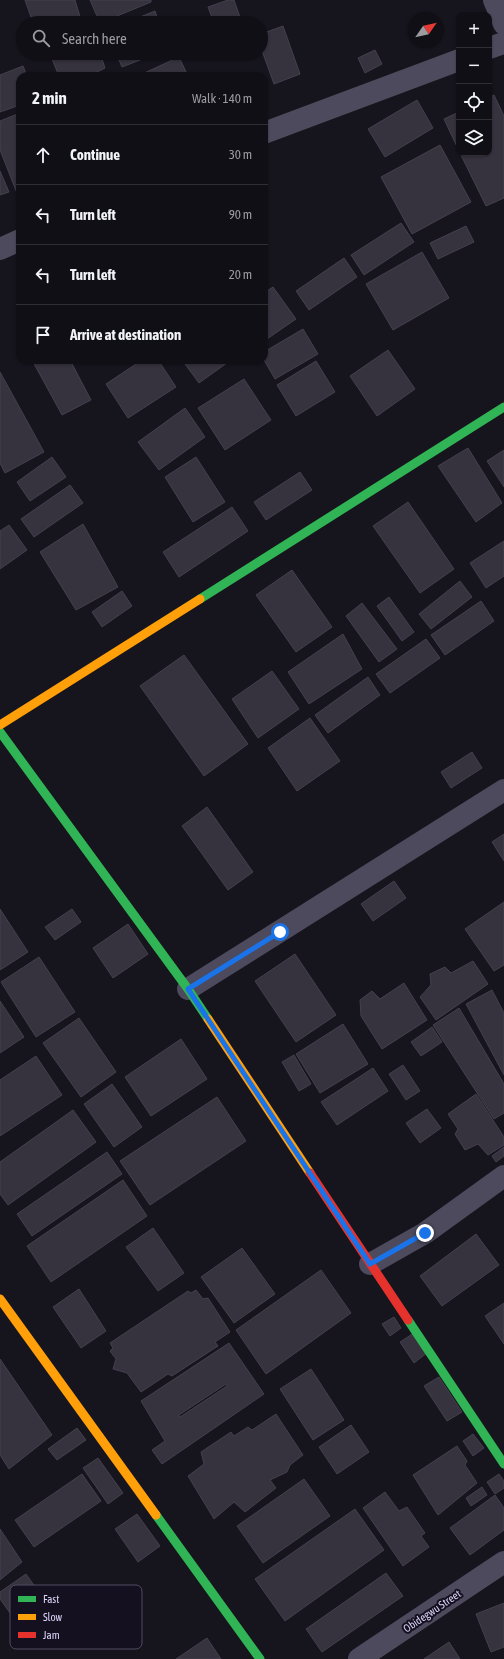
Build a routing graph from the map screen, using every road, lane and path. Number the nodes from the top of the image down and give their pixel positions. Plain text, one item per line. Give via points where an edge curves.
1 (494, 0) edge
2 (504, 24) edge
3 (504, 42) edge
4 (492, 47) edge
5 (456, 61) edge
6 (268, 132) edge
7 (16, 242) edge
8 (0, 249) edge
9 (504, 407) edge
10 (0, 725) edge
11 (0, 732) edge
12 (504, 790) edge
13 (188, 989) junction
14 (504, 1176) edge
15 (370, 1264) junction
16 (1, 1301) edge
17 (504, 1464) edge
18 (504, 1562) edge
19 (260, 1659) edge
20 (359, 1659) edge

1 - 2 street
3 - 4 street
5 - 6 street
7 - 8 street
9 - 10 street
11 - 13 street
12 - 13 street
13 - 15 street
14 - 15 street via 425,1233
15 - 17 street
16 - 19 street
18 - 20 street, Obidegwu Street

